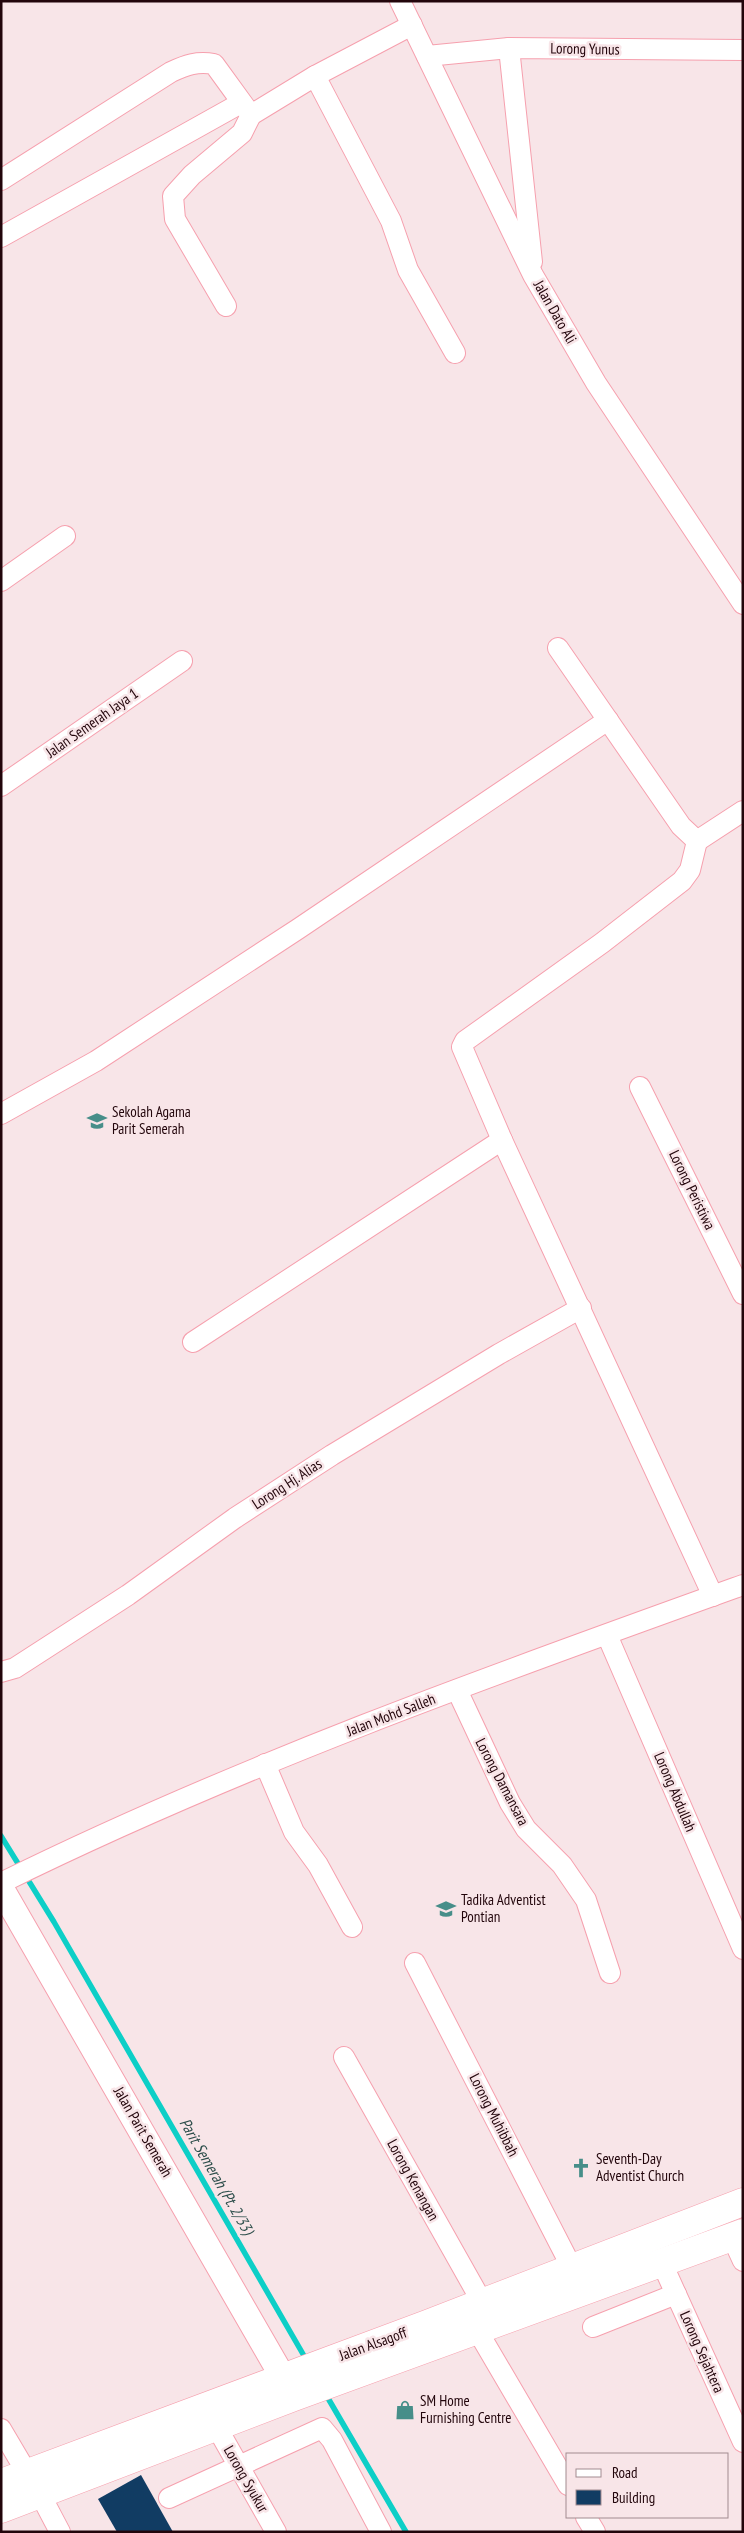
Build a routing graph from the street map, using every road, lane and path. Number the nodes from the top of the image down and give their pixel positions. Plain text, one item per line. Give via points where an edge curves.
1 (400, 1) edge
2 (412, 25) junction
3 (509, 48) junction
4 (743, 50) edge
5 (427, 56) junction
6 (315, 76) junction
7 (246, 109) junction
8 (1, 180) edge
9 (1, 237) edge
10 (533, 275) junction
11 (226, 306) dead end
12 (455, 353) dead end
13 (65, 536) dead end
14 (1, 581) edge
15 (743, 604) edge
16 (558, 648) dead end
17 (182, 661) dead end
18 (608, 720) junction
19 (1, 786) edge
20 (743, 811) edge
21 (696, 841) junction
22 (640, 1087) dead end
23 (1, 1114) edge
24 (502, 1140) junction
25 (743, 1294) edge
26 (581, 1308) junction
27 (193, 1342) dead end
28 (743, 1586) edge
29 (713, 1596) junction
30 (607, 1636) junction
31 (1, 1672) edge
32 (457, 1690) junction
33 (265, 1764) junction
34 (6, 1882) edge
35 (352, 1927) dead end
36 (743, 1949) edge
37 (415, 1962) dead end
38 (610, 1973) dead end
39 (344, 2057) dead end
40 (743, 2202) edge
41 (737, 2235) edge
42 (661, 2261) junction
43 (743, 2261) edge
44 (572, 2268) junction
45 (676, 2294) junction
46 (482, 2302) junction
47 (593, 2327) dead end
48 (477, 2330) junction
49 (346, 2366) junction
50 (296, 2384) junction
51 (216, 2426) junction
52 (1, 2429) edge
53 (743, 2442) edge
54 (239, 2468) junction
55 (566, 2482) edge
56 (1, 2483) edge
57 (34, 2483) junction
58 (169, 2498) dead end
59 (1, 2509) edge
60 (587, 2518) edge
61 (60, 2532) edge
62 (276, 2532) edge
63 (381, 2532) edge
64 (595, 2532) edge

1 - 2 street, Jalan Dato Ali
2 - 5 street, Jalan Dato Ali
2 - 6 street
3 - 4 street, Lorong Yunus
3 - 5 street, Lorong Yunus
3 - 10 street
5 - 10 street, Jalan Dato Ali
6 - 7 street
6 - 12 street via 391,221 408,270
7 - 8 street via 214,64 187,64
7 - 9 street
7 - 11 street via 242,133 192,175 174,196 175,219
10 - 15 street, Jalan Dato Ali via 596,383
13 - 14 street
16 - 18 street
17 - 19 street, Jalan Semerah Jaya 1
18 - 21 street
18 - 23 street via 96,1061
20 - 21 street
21 - 24 street via 690,870 682,881 462,1043
22 - 25 street, Lorong Peristiwa
24 - 26 street
24 - 27 street
26 - 29 street
26 - 31 street, Lorong Hj. Alias via 498,1354 332,1455 235,1518 128,1595 15,1668
28 - 29 street, Jalan Mohd Salleh
29 - 30 street, Jalan Mohd Salleh
30 - 32 street, Jalan Mohd Salleh
30 - 36 street, Lorong Abdullah
32 - 33 street, Jalan Mohd Salleh
32 - 38 street, Lorong Damansara via 510,1803 526,1829 562,1865 586,1900
33 - 34 street, Jalan Mohd Salleh via 45,1861
33 - 35 street via 294,1832 318,1865
34 - 50 main road, Jalan Parit Semerah
37 - 44 street, Lorong Muhibbah
39 - 46 street, Lorong Kenangan
40 - 44 highway, Jalan Alsagoff
41 - 42 highway, Jalan Alsagoff
41 - 43 street
42 - 45 street, Lorong Sejahtera
42 - 48 highway, Jalan Alsagoff
44 - 46 highway, Jalan Alsagoff
45 - 47 street
45 - 53 street, Lorong Sejahtera
46 - 49 highway, Jalan Alsagoff
48 - 49 highway, Jalan Alsagoff
48 - 55 street
49 - 50 highway, Jalan Alsagoff
50 - 51 highway, Jalan Alsagoff
50 - 57 highway, Jalan Alsagoff
51 - 54 street, Lorong Syukur
51 - 57 highway, Jalan Alsagoff
52 - 57 street
54 - 58 street
54 - 62 street, Lorong Syukur
54 - 63 street via 324,2429
56 - 57 highway, Jalan Alsagoff
57 - 59 highway, Jalan Alsagoff
57 - 61 street
60 - 64 street

